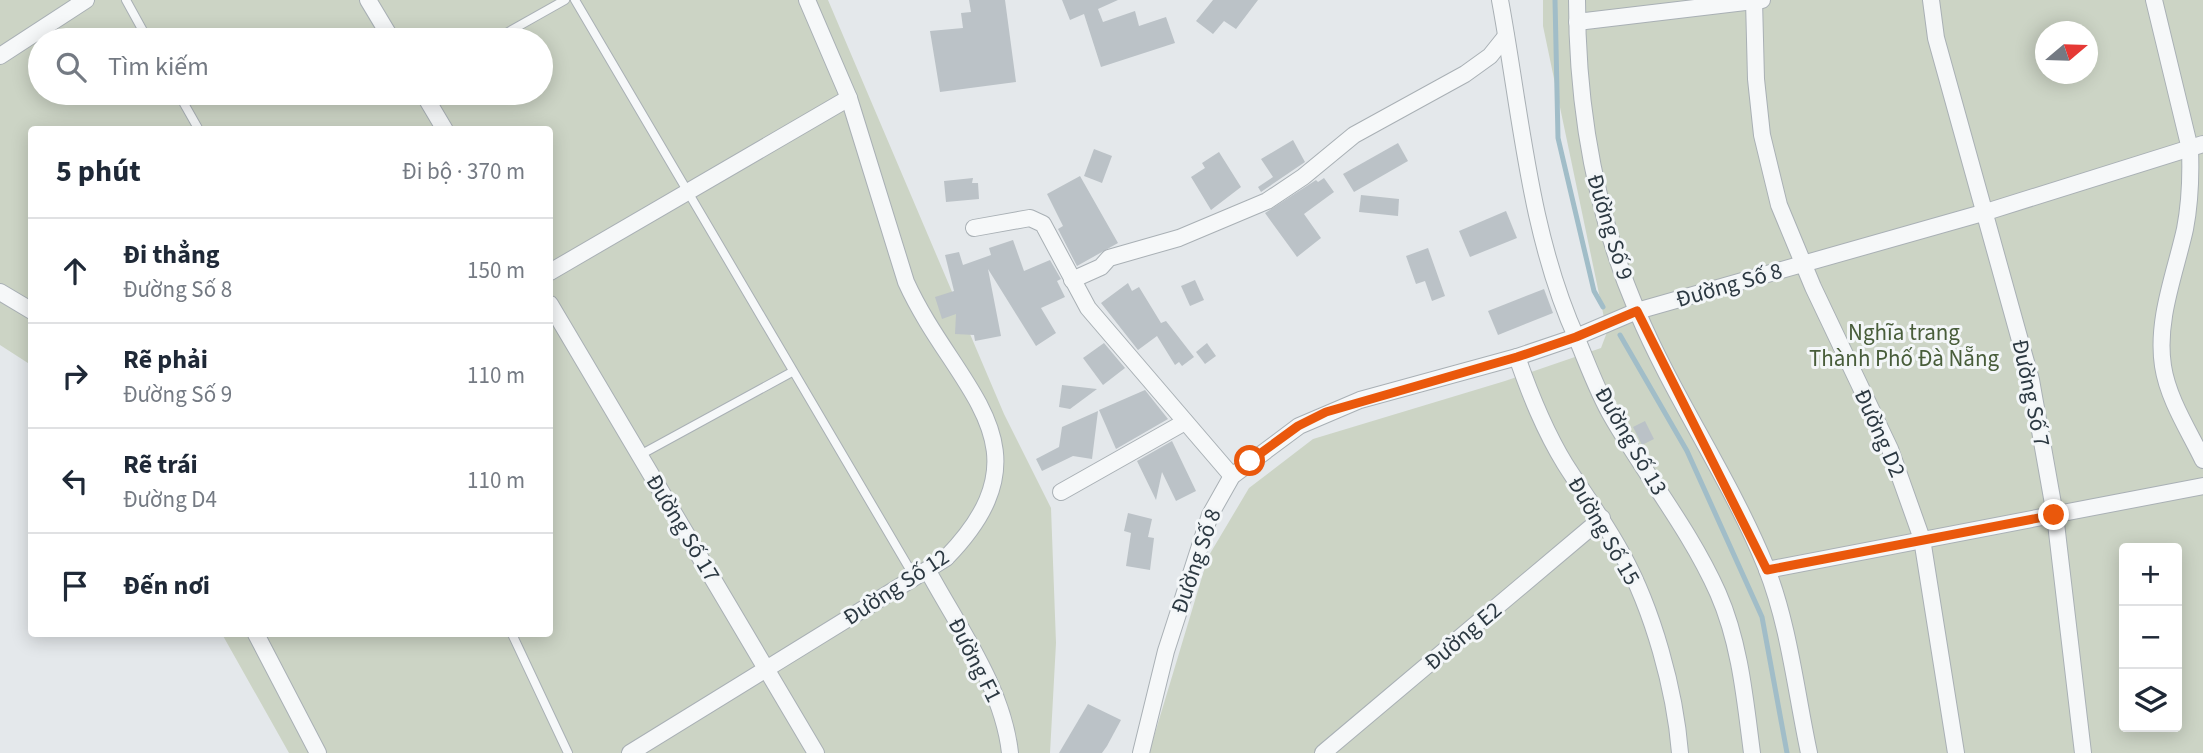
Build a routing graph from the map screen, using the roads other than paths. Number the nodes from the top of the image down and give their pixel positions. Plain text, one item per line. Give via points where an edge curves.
1 (86, 0) edge
2 (125, 0) edge
3 (368, 0) edge
4 (565, 0) edge
5 (575, 0) edge
6 (807, 0) edge
7 (1500, 0) edge
8 (1577, 0) edge
9 (1757, 0) edge
10 (1931, 0) edge
11 (2154, 0) edge
12 (1590, 21) junction
13 (43, 28) edge
14 (141, 28) edge
15 (384, 28) edge
16 (515, 28) edge
17 (1506, 36) junction
18 (28, 38) edge
19 (0, 56) edge
20 (849, 98) junction
21 (185, 105) edge
22 (430, 105) edge
23 (197, 126) edge
24 (443, 126) edge
25 (2197, 146) edge
26 (689, 191) junction
27 (1986, 212) junction
28 (974, 228) dead end
29 (1803, 264) junction
30 (553, 270) edge
31 (1072, 280) junction
32 (0, 292) edge
33 (28, 309) edge
34 (553, 309) edge
35 (1637, 311) junction
36 (1576, 337) junction
37 (1517, 357) junction
38 (792, 372) junction
39 (1185, 422) junction
40 (639, 455) junction
41 (2203, 460) edge
42 (1232, 477) junction
43 (2203, 486) edge
44 (1061, 492) dead end
45 (2054, 515) junction
46 (1602, 518) junction
47 (1922, 539) junction
48 (1767, 570) junction
49 (922, 575) junction
50 (258, 637) edge
51 (513, 637) edge
52 (767, 669) junction
53 (318, 753) edge
54 (568, 753) edge
55 (630, 753) edge
56 (816, 753) edge
57 (1010, 753) edge
58 (1141, 753) edge
59 (1323, 753) edge
60 (1680, 753) edge
61 (1752, 753) edge
62 (1809, 753) edge
63 (1956, 753) edge
64 (2083, 753) edge

1 - 13 street
2 - 14 lane
3 - 15 street
4 - 16 lane
5 - 26 lane
6 - 20 street, Đường Số 12
7 - 17 street, Đường Số 13
8 - 12 street, Đường Số 9
9 - 12 street
9 - 29 street, Đường D2 via 1756,79 1762,135 1779,205
10 - 27 street, Đường Số 7 via 1936,38
11 - 25 street
12 - 35 street, Đường Số 9 via 1587,142 1593,177
17 - 31 street via 1490,56 1465,74 1354,135 1267,201 1179,238 1109,258 1101,267
17 - 36 street, Đường Số 13 via 1538,220
18 - 19 street
20 - 26 street
20 - 49 street, Đường Số 12 via 906,282 918,309 989,420 996,447 997,474 977,522 946,558
21 - 23 lane
22 - 24 street
25 - 27 street, Đường Số 8
25 - 41 street via 2161,349 2169,389
26 - 30 street
26 - 38 lane
27 - 29 street, Đường Số 8
27 - 45 street, Đường Số 7 via 2031,380
28 - 31 street via 1030,218 1043,224
29 - 35 street, Đường Số 8
29 - 47 street, Đường D2 via 1890,449
31 - 39 street via 1088,308
32 - 33 street
34 - 40 street, Đường Số 17
35 - 36 street, Đường Số 8
35 - 48 street, Đường Số 9
36 - 37 street, Đường Số 8
36 - 61 street, Đường Số 13 via 1611,415 1696,550 1719,596 1738,657
37 - 42 street, Đường Số 8 via 1326,412 1298,426
37 - 46 street, Đường Số 15 via 1537,412 1564,463
38 - 40 lane
38 - 49 lane
39 - 42 street
39 - 44 street
40 - 52 street, Đường Số 17
42 - 58 street, Đường Số 8 via 1209,514 1166,651
43 - 45 street
45 - 47 street
45 - 64 street, Đường Số 7
46 - 59 street, Đường E2
46 - 60 street, Đường Số 15 via 1624,556 1662,661 1678,724
47 - 48 street
47 - 63 street, Đường D2
48 - 62 street, Đường Số 9
49 - 52 street, Đường Số 12
49 - 57 street, Đường F1 via 997,700
50 - 53 street
51 - 54 lane
52 - 55 street, Đường Số 12
52 - 56 street, Đường Số 17

